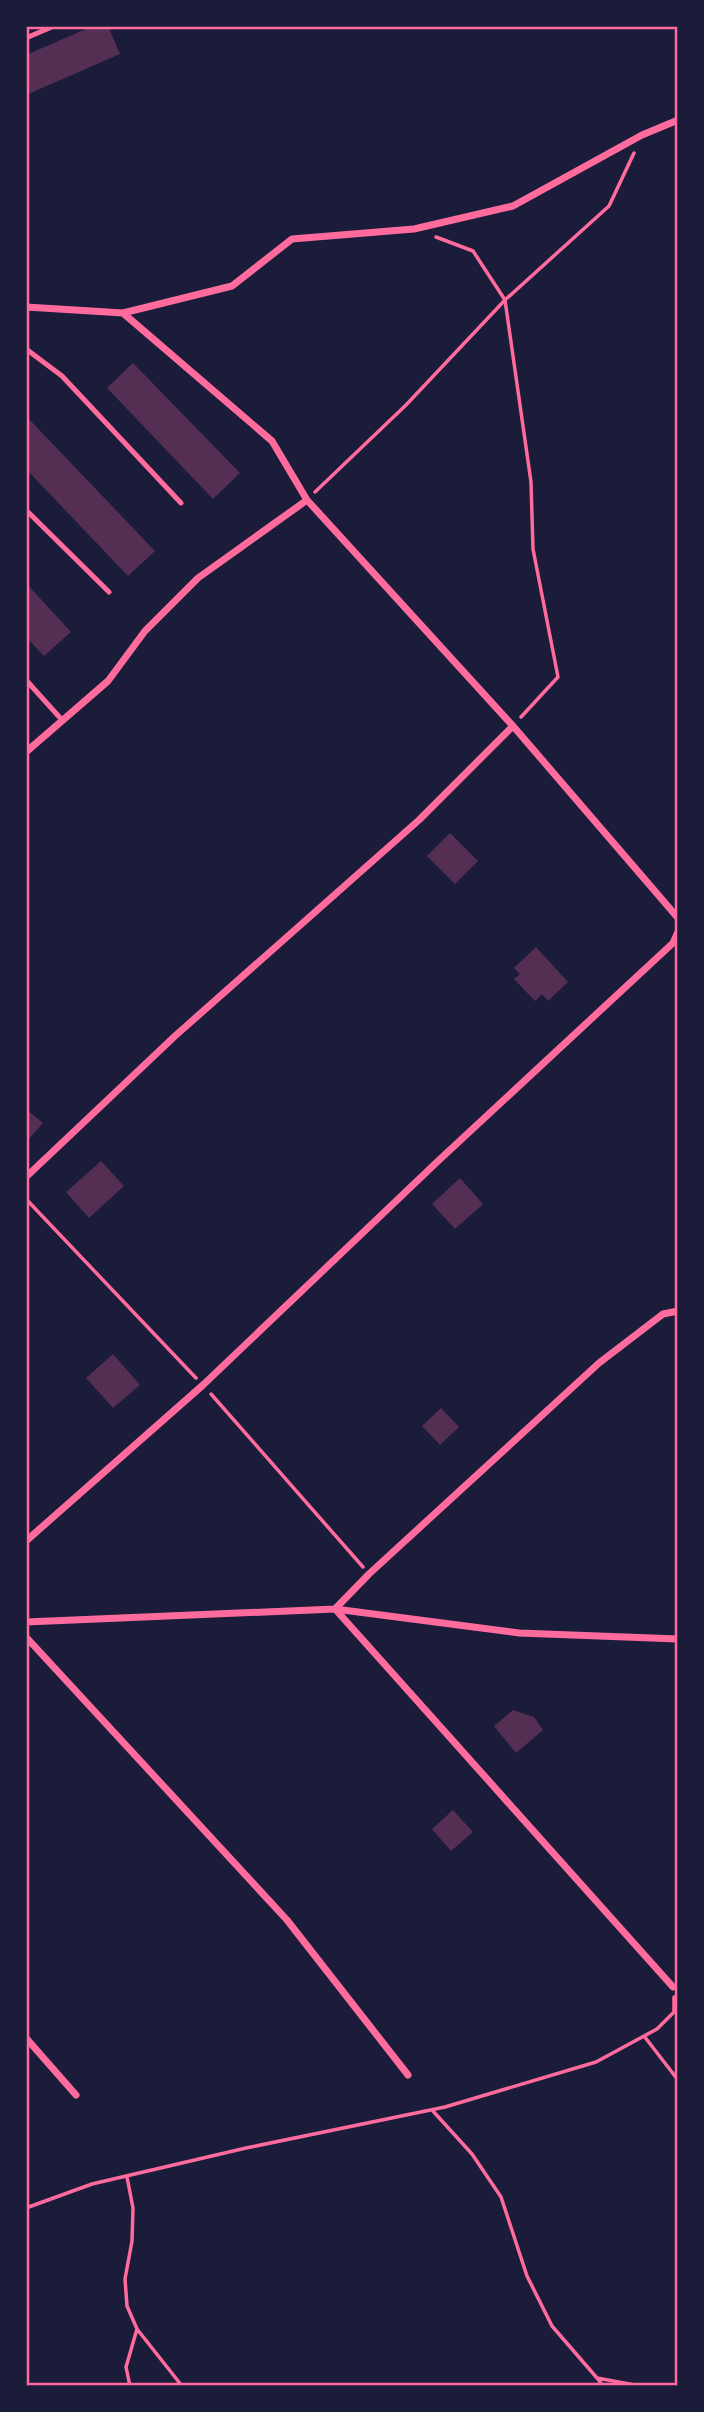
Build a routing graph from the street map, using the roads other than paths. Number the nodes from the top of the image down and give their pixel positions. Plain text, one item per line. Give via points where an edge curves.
1 (54, 26) edge
2 (26, 38) edge
3 (678, 120) edge
4 (26, 307) edge
5 (122, 313) junction
6 (26, 349) edge
7 (307, 500) junction
8 (181, 503) dead end
9 (26, 510) edge
10 (108, 592) dead end
11 (26, 680) edge
12 (62, 720) junction
13 (513, 726) junction
14 (26, 752) edge
15 (678, 918) edge
16 (678, 932) edge
17 (26, 1177) edge
18 (678, 1311) edge
19 (26, 1541) edge
20 (335, 1609) junction
21 (26, 1622) edge
22 (26, 1637) edge
23 (678, 1639) edge
24 (673, 1987) road end
25 (26, 2038) edge
26 (408, 2075) dead end
27 (76, 2095) dead end

1 - 2 lane
3 - 5 street via 513,206 414,229 292,239 232,286
4 - 5 street
5 - 7 street via 272,441
6 - 8 lane via 62,376
7 - 12 street via 198,578 145,631 108,681
7 - 13 street
9 - 10 lane
11 - 12 lane
12 - 14 street
13 - 15 street
13 - 17 street via 419,820 175,1036
16 - 19 street via 673,943 203,1385
18 - 20 street via 663,1314 599,1363
20 - 21 street
20 - 23 street via 519,1633
20 - 24 street
22 - 26 street via 288,1920
25 - 27 street

